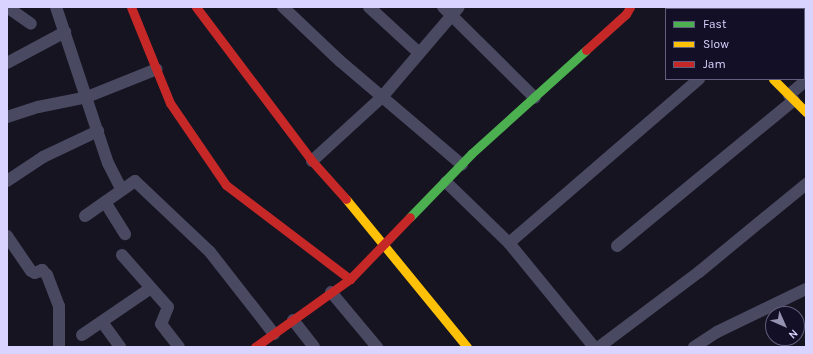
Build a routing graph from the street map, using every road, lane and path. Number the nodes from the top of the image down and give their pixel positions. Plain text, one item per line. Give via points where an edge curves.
1 (7, 7) edge
2 (56, 7) edge
3 (131, 7) edge
4 (196, 7) edge
5 (283, 7) edge
6 (369, 7) edge
7 (630, 7) edge
8 (451, 10) edge
9 (31, 24) dead end
10 (65, 32) junction
11 (419, 53) junction
12 (7, 63) edge
13 (157, 69) junction
14 (698, 80) edge
15 (774, 80) edge
16 (806, 80) edge
17 (87, 97) junction
18 (382, 97) junction
19 (791, 97) junction
20 (534, 98) junction
21 (806, 112) edge
22 (7, 118) edge
23 (98, 131) junction
24 (312, 161) junction
25 (462, 165) junction
26 (7, 181) edge
27 (446, 182) junction
28 (806, 184) edge
29 (122, 190) junction
30 (105, 202) junction
31 (85, 216) dead end
32 (125, 234) dead end
33 (7, 236) edge
34 (509, 243) junction
35 (618, 246) dead end
36 (384, 247) junction
37 (122, 254) dead end
38 (350, 279) junction
39 (151, 288) junction
40 (806, 289) edge
41 (331, 292) junction
42 (293, 320) junction
43 (102, 322) junction
44 (274, 334) junction
45 (82, 335) dead end
46 (59, 347) edge
47 (120, 347) edge
48 (179, 347) edge
49 (255, 347) edge
50 (314, 347) edge
51 (377, 347) edge
52 (467, 347) edge
53 (594, 347) edge
54 (599, 347) edge
55 (694, 347) edge

1 - 9 street
2 - 10 street
3 - 13 street
4 - 24 street
5 - 18 street
6 - 11 street
7 - 20 street via 626,14
8 - 11 street
8 - 20 street
10 - 12 street
10 - 17 street
11 - 18 street
13 - 17 street
13 - 38 street via 170,103 226,185
14 - 34 street
15 - 19 street
16 - 19 street
17 - 22 street via 32,109
17 - 23 street
18 - 24 street
18 - 25 street
19 - 21 street
19 - 35 street
20 - 25 street
23 - 26 street via 43,157
23 - 29 street via 108,163
24 - 36 street
25 - 27 street
27 - 34 street
27 - 36 street
28 - 54 street via 699,272
29 - 30 street
29 - 44 street via 135,181 192,233
30 - 31 street
30 - 32 street
33 - 46 street via 31,271 35,273 42,270 46,275 58,306
34 - 53 street
36 - 38 street
36 - 52 street
37 - 39 street
38 - 41 street
39 - 43 street
39 - 48 street via 168,307 161,324
40 - 55 street via 717,332
41 - 42 street
41 - 51 street
42 - 44 street
42 - 50 street
43 - 45 street
43 - 47 street
44 - 49 street

